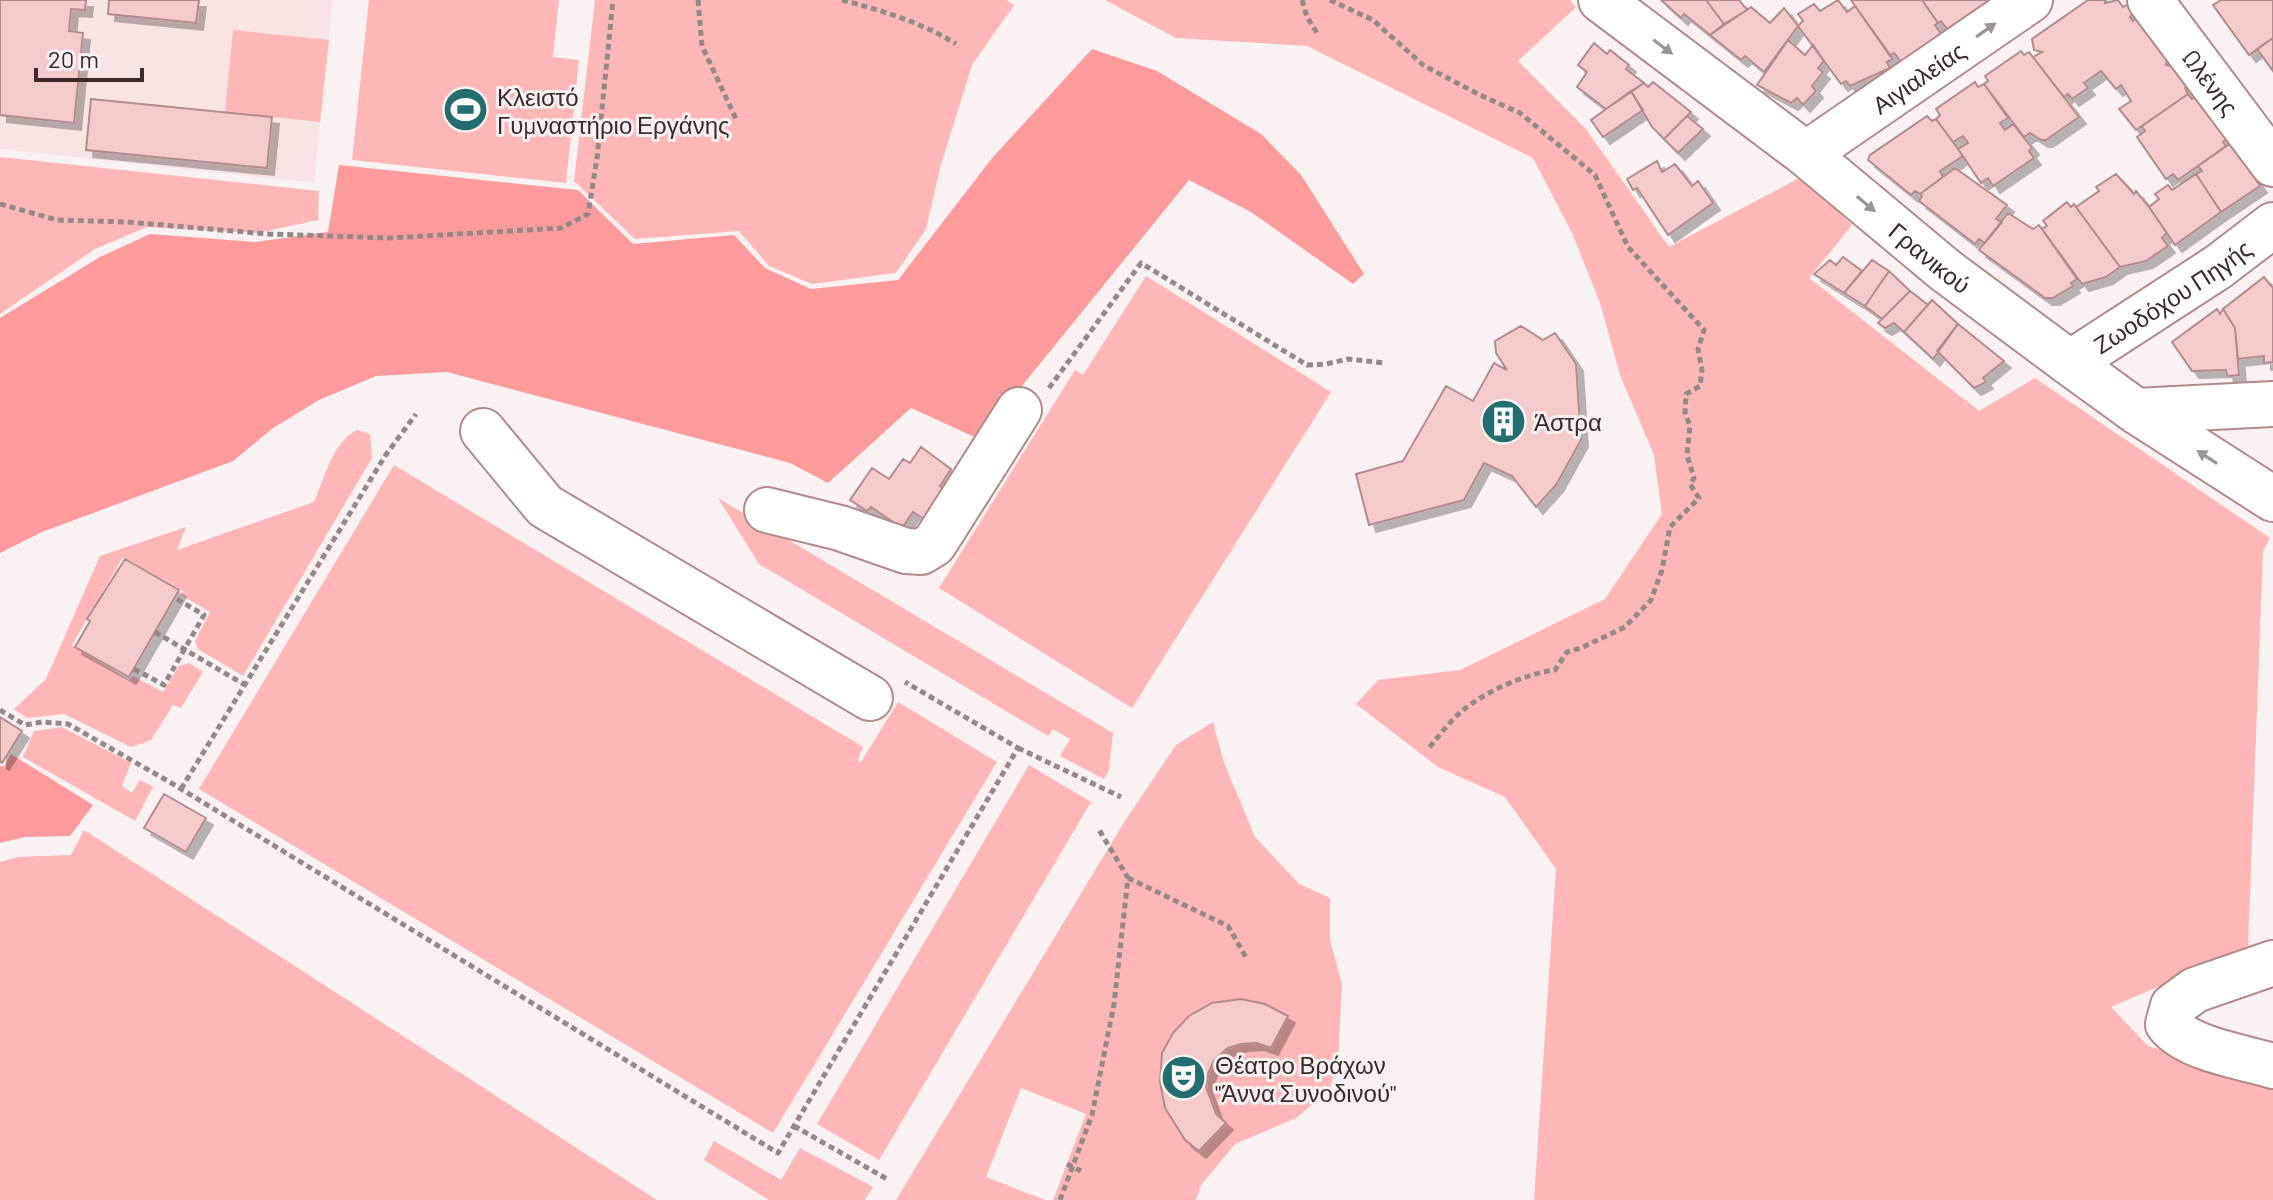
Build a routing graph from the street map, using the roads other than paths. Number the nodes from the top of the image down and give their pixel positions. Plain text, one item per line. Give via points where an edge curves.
1 (1601, 0) edge
2 (2030, 0) edge
3 (2150, 0) edge
4 (1806, 154) junction
5 (2273, 164) edge
6 (2273, 225) edge
7 (2070, 363) junction
8 (2273, 404) edge
9 (1019, 410) road end
10 (2136, 411) junction
11 (483, 431) dead end
12 (2273, 499) edge
13 (767, 510) dead end
14 (870, 698) road end
15 (2273, 963) edge
16 (2273, 1066) edge

1 -> 4 street, Γρανικού
4 -> 2 street, Αιγιαλείας
3 - 5 street, Ωλένης
4 -> 7 street, Γρανικού via 1945,270
6 - 7 street, Ζωοδόχου Πηγής
7 - 10 street, Γρανικού
8 - 10 street
9 - 13 street via 934,544 921,552
12 -> 10 street, Γρανικού
11 - 14 street via 545,506
15 - 16 street via 2195,990 2173,1006 2168,1024 2190,1041

